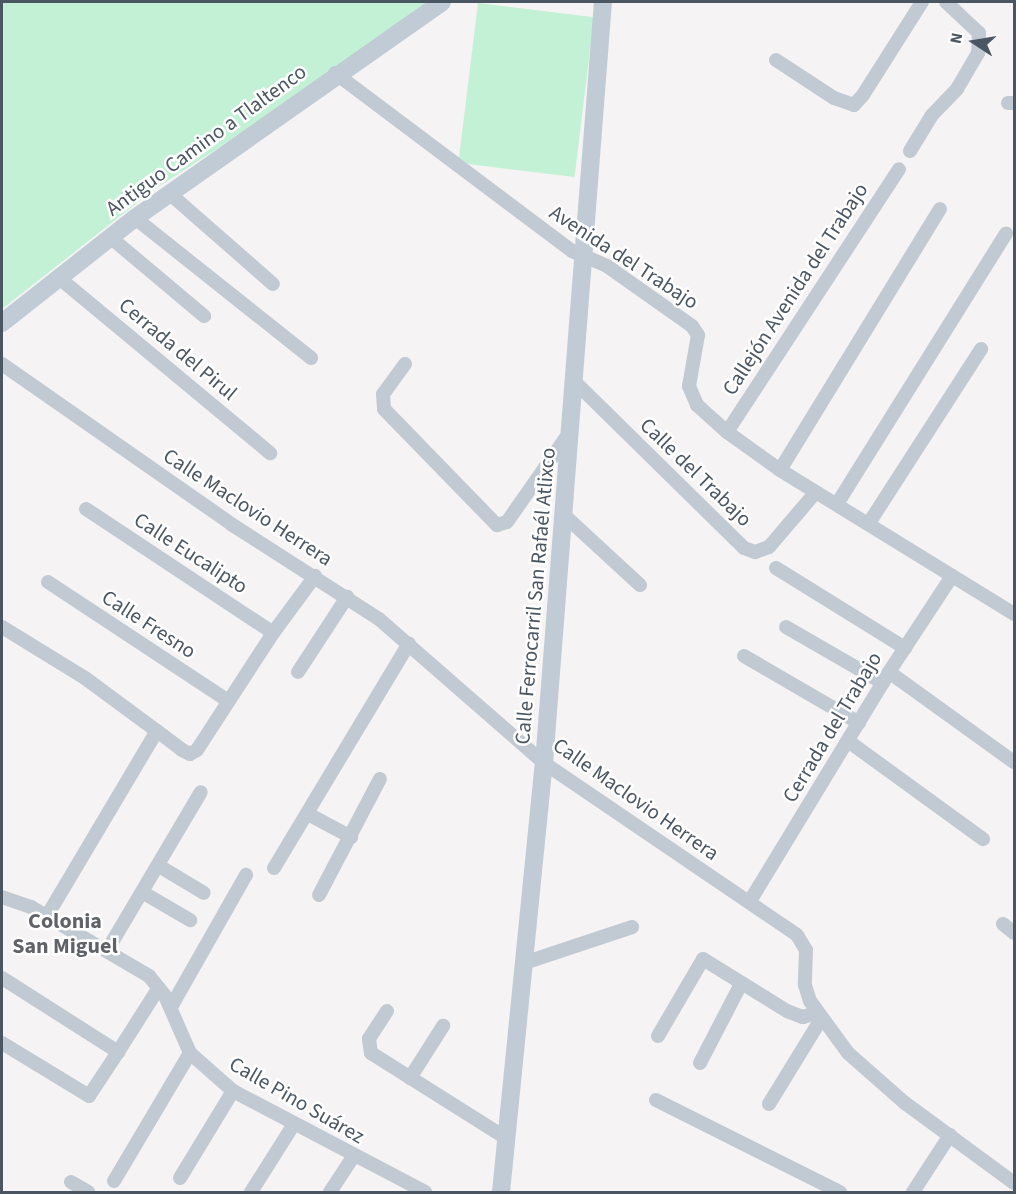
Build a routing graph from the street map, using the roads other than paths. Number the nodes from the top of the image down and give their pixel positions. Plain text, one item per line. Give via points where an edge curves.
1 (442, 2) edge
2 (603, 2) edge
3 (922, 2) edge
4 (946, 2) edge
5 (776, 60) dead end
6 (335, 73) junction
7 (910, 151) dead end
8 (899, 169) dead end
9 (169, 194) junction
10 (940, 209) dead end
11 (135, 218) junction
12 (1006, 234) dead end
13 (110, 237) junction
14 (585, 256) junction
15 (58, 277) junction
16 (273, 284) dead end
17 (204, 316) dead end
18 (2, 322) edge
19 (981, 349) dead end
20 (311, 358) dead end
21 (2, 364) edge
22 (405, 364) dead end
23 (575, 382) junction
24 (571, 431) junction
25 (727, 432) junction
26 (270, 453) dead end
27 (780, 470) junction
28 (816, 492) junction
29 (837, 504) junction
30 (86, 509) dead end
31 (565, 516) junction
32 (868, 523) junction
33 (776, 568) dead end
34 (315, 576) junction
35 (952, 576) junction
36 (48, 582) dead end
37 (640, 585) dead end
38 (347, 597) junction
39 (1014, 614) edge
40 (2, 627) edge
41 (786, 627) dead end
42 (273, 633) junction
43 (409, 643) junction
44 (905, 648) junction
45 (744, 656) dead end
46 (298, 672) dead end
47 (886, 678) junction
48 (227, 700) junction
49 (859, 723) junction
50 (157, 731) junction
51 (848, 741) junction
52 (1014, 762) edge
53 (544, 763) junction
54 (380, 779) dead end
55 (201, 792) dead end
56 (308, 814) junction
57 (351, 837) junction
58 (983, 839) dead end
59 (159, 866) junction
60 (274, 868) dead end
61 (246, 875) dead end
62 (142, 892) junction
63 (204, 893) dead end
64 (319, 895) dead end
65 (2, 897) edge
66 (750, 901) junction
67 (47, 916) junction
68 (190, 920) dead end
69 (1003, 924) dead end
70 (632, 927) dead end
71 (1014, 933) edge
72 (108, 949) junction
73 (524, 963) junction
74 (2, 978) edge
75 (741, 984) junction
76 (158, 989) junction
77 (171, 1007) junction
78 (387, 1011) dead end
79 (818, 1016) junction
80 (443, 1026) dead end
81 (658, 1036) dead end
82 (2, 1044) edge
83 (118, 1052) junction
84 (190, 1053) junction
85 (700, 1063) dead end
86 (410, 1078) junction
87 (233, 1091) junction
88 (656, 1100) dead end
89 (770, 1104) dead end
90 (294, 1124) junction
91 (950, 1135) junction
92 (506, 1138) junction
93 (353, 1157) junction
94 (180, 1178) dead end
95 (114, 1180) dead end
96 (71, 1182) dead end
97 (1014, 1183) edge
98 (88, 1192) edge
99 (252, 1192) edge
100 (330, 1192) edge
101 (425, 1192) edge
102 (501, 1192) edge
103 (840, 1192) edge
104 (913, 1192) edge

1 - 6 street, Antiguo Camino a Tlaltenco
2 - 14 street, Calle Ferrocarril San Rafaél Atlixco
3 - 5 street via 854,105 834,98
4 - 7 street via 979,33 978,53
6 - 9 street, Antiguo Camino a Tlaltenco
6 - 14 street, Avenida del Trabajo via 572,251
8 - 25 street, Callejón Avenida del Trabajo
9 - 11 street, Antiguo Camino a Tlaltenco
9 - 16 street
10 - 27 street
11 - 13 street, Antiguo Camino a Tlaltenco
11 - 20 street
12 - 29 street
13 - 15 street, Antiguo Camino a Tlaltenco
13 - 17 street
14 - 23 street, Calle Ferrocarril San Rafaél Atlixco
14 - 25 street, Avenida del Trabajo via 607,266 692,326 698,335 689,386 697,405
15 - 18 street, Antiguo Camino a Tlaltenco
15 - 26 street, Cerrada del Pirul
19 - 32 street
21 - 34 street, Calle Maclovio Herrera via 231,524
22 - 24 street via 383,394 384,409 501,526
23 - 24 street, Calle Ferrocarril San Rafaél Atlixco
23 - 28 street, Calle del Trabajo via 744,548 755,552 769,547
24 - 31 street, Calle Ferrocarril San Rafaél Atlixco
25 - 27 street, Avenida del Trabajo
27 - 28 street, Avenida del Trabajo
28 - 29 street, Avenida del Trabajo
29 - 32 street, Avenida del Trabajo
30 - 42 street, Calle Eucalipto
31 - 37 street
31 - 53 street, Calle Ferrocarril San Rafaél Atlixco
32 - 35 street, Avenida del Trabajo
33 - 44 street
34 - 38 street, Calle Maclovio Herrera
34 - 42 street
35 - 39 street, Avenida del Trabajo
35 - 44 street, Cerrada del Trabajo
36 - 48 street, Calle Fresno
38 - 43 street, Calle Maclovio Herrera
38 - 46 street
40 - 50 street via 85,678
41 - 47 street
42 - 48 street
43 - 53 street, Calle Maclovio Herrera
43 - 56 street
44 - 47 street, Cerrada del Trabajo
45 - 49 street
47 - 49 street, Cerrada del Trabajo
47 - 52 street
48 - 50 street via 197,750 190,754
49 - 51 street, Cerrada del Trabajo
50 - 67 street
51 - 58 street
51 - 66 street, Cerrada del Trabajo
53 - 66 street, Calle Maclovio Herrera
53 - 73 street, Calle Ferrocarril San Rafaél Atlixco
54 - 57 street
55 - 59 street
56 - 57 street
56 - 60 street
57 - 64 street
59 - 62 street
59 - 63 street
61 - 77 street
62 - 68 street
62 - 72 street
65 - 67 street, Calle Pino Suárez
66 - 79 street, Calle Maclovio Herrera via 797,936 806,950 805,986
67 - 72 street, Calle Pino Suárez
69 - 71 street
70 - 73 street
72 - 76 street, Calle Pino Suárez via 149,976
73 - 92 street, Calle Ferrocarril San Rafaél Atlixco
74 - 83 street
75 - 79 street via 795,1014
75 - 81 street via 703,959
75 - 85 street
76 - 77 street, Calle Pino Suárez
76 - 83 street
77 - 84 street, Calle Pino Suárez
78 - 86 street via 368,1046 371,1053
79 - 89 street
79 - 91 street, Calle Maclovio Herrera via 874,1077
80 - 86 street
82 - 83 street via 89,1096
84 - 87 street, Calle Pino Suárez
84 - 95 street
86 - 92 street
87 - 90 street, Calle Pino Suárez
87 - 94 street
88 - 103 street
90 - 93 street, Calle Pino Suárez
90 - 99 street
91 - 97 street, Calle Maclovio Herrera
91 - 104 street
92 - 102 street, Calle Ferrocarril San Rafaél Atlixco
93 - 100 street
93 - 101 street, Calle Pino Suárez
96 - 98 street

